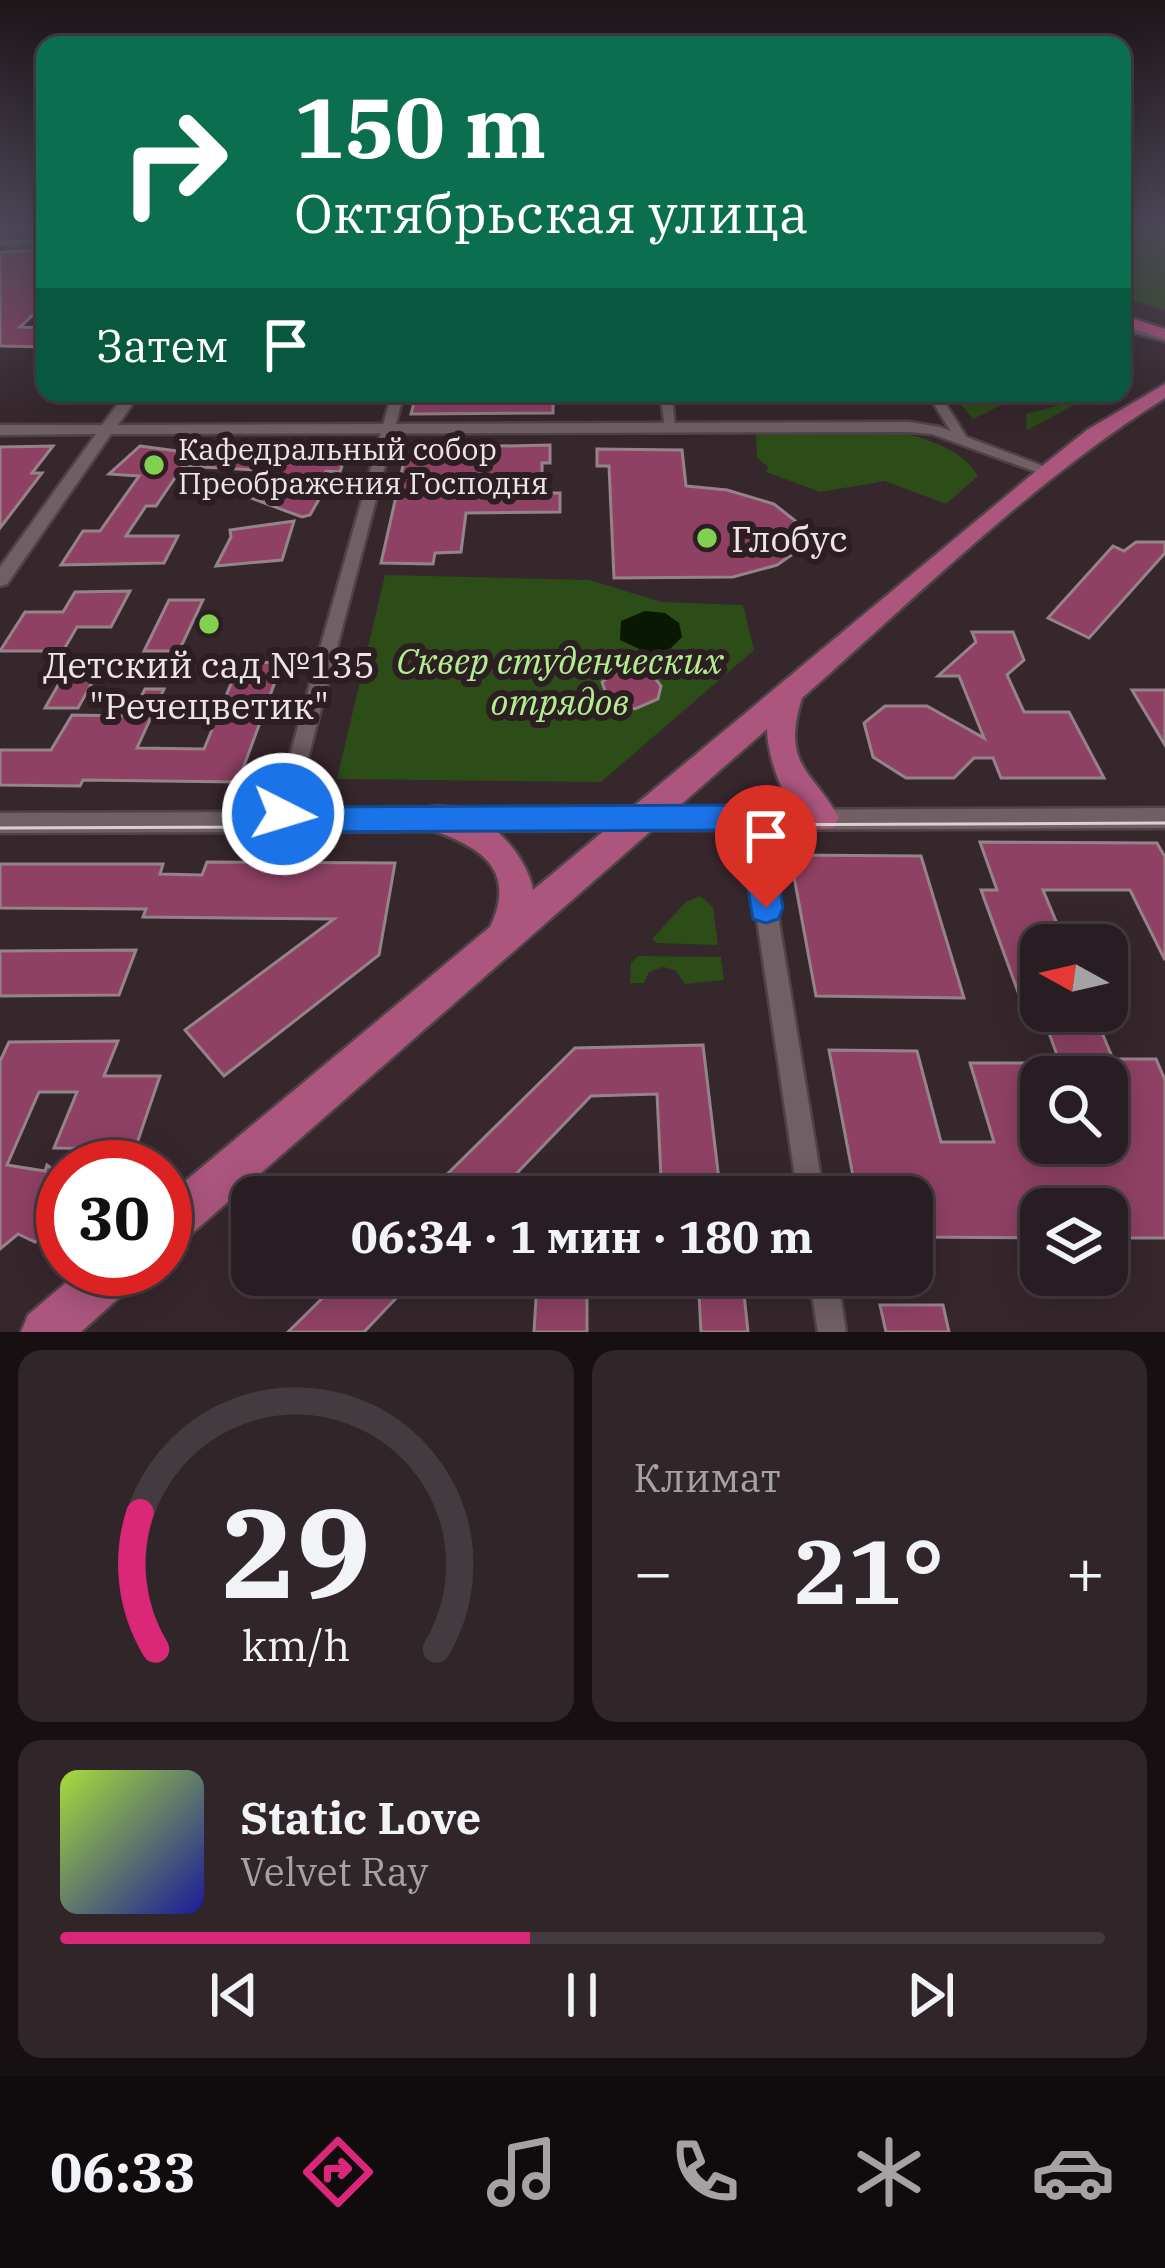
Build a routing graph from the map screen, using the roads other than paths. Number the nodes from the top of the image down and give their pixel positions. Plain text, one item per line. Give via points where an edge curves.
1 (1131, 307) edge
2 (1165, 316) edge
3 (1131, 326) edge
4 (1165, 336) edge
5 (1165, 390) edge
6 (1165, 400) edge
7 (126, 402) edge
8 (396, 402) edge
9 (667, 402) edge
10 (939, 402) edge
11 (1134, 411) junction
12 (671, 427) junction
13 (0, 430) edge
14 (106, 430) junction
15 (389, 430) junction
16 (961, 438) junction
17 (1048, 471) junction
18 (0, 580) edge
19 (790, 691) junction
20 (644, 817) junction
21 (433, 818) junction
22 (752, 818) junction
23 (823, 818) junction
24 (1165, 818) edge
25 (282, 819) junction
26 (0, 823) edge
27 (496, 946) junction
28 (808, 1176) edge
29 (192, 1204) edge
30 (86, 1296) edge
31 (826, 1296) edge
32 (45, 1332) edge
33 (832, 1332) edge

1 - 2 highway
3 - 4 highway
5 - 11 main road
6 - 11 main road
7 - 14 street
8 - 15 street
9 - 12 street
10 - 16 street
11 - 17 main road
12 - 15 street
12 - 16 street via 909,428
13 - 14 street
14 - 15 street
14 - 18 street
15 - 25 street
16 - 17 street
17 - 19 main road
19 - 20 main road
19 - 23 main road via 778,747
20 - 21 street
20 - 22 street
20 - 27 main road
21 - 25 street
21 - 27 main road via 467,824 509,861 517,892
22 - 23 street
22 - 28 street
23 - 24 street
25 - 26 street
27 - 29 main road
30 - 32 main road
31 - 33 street

